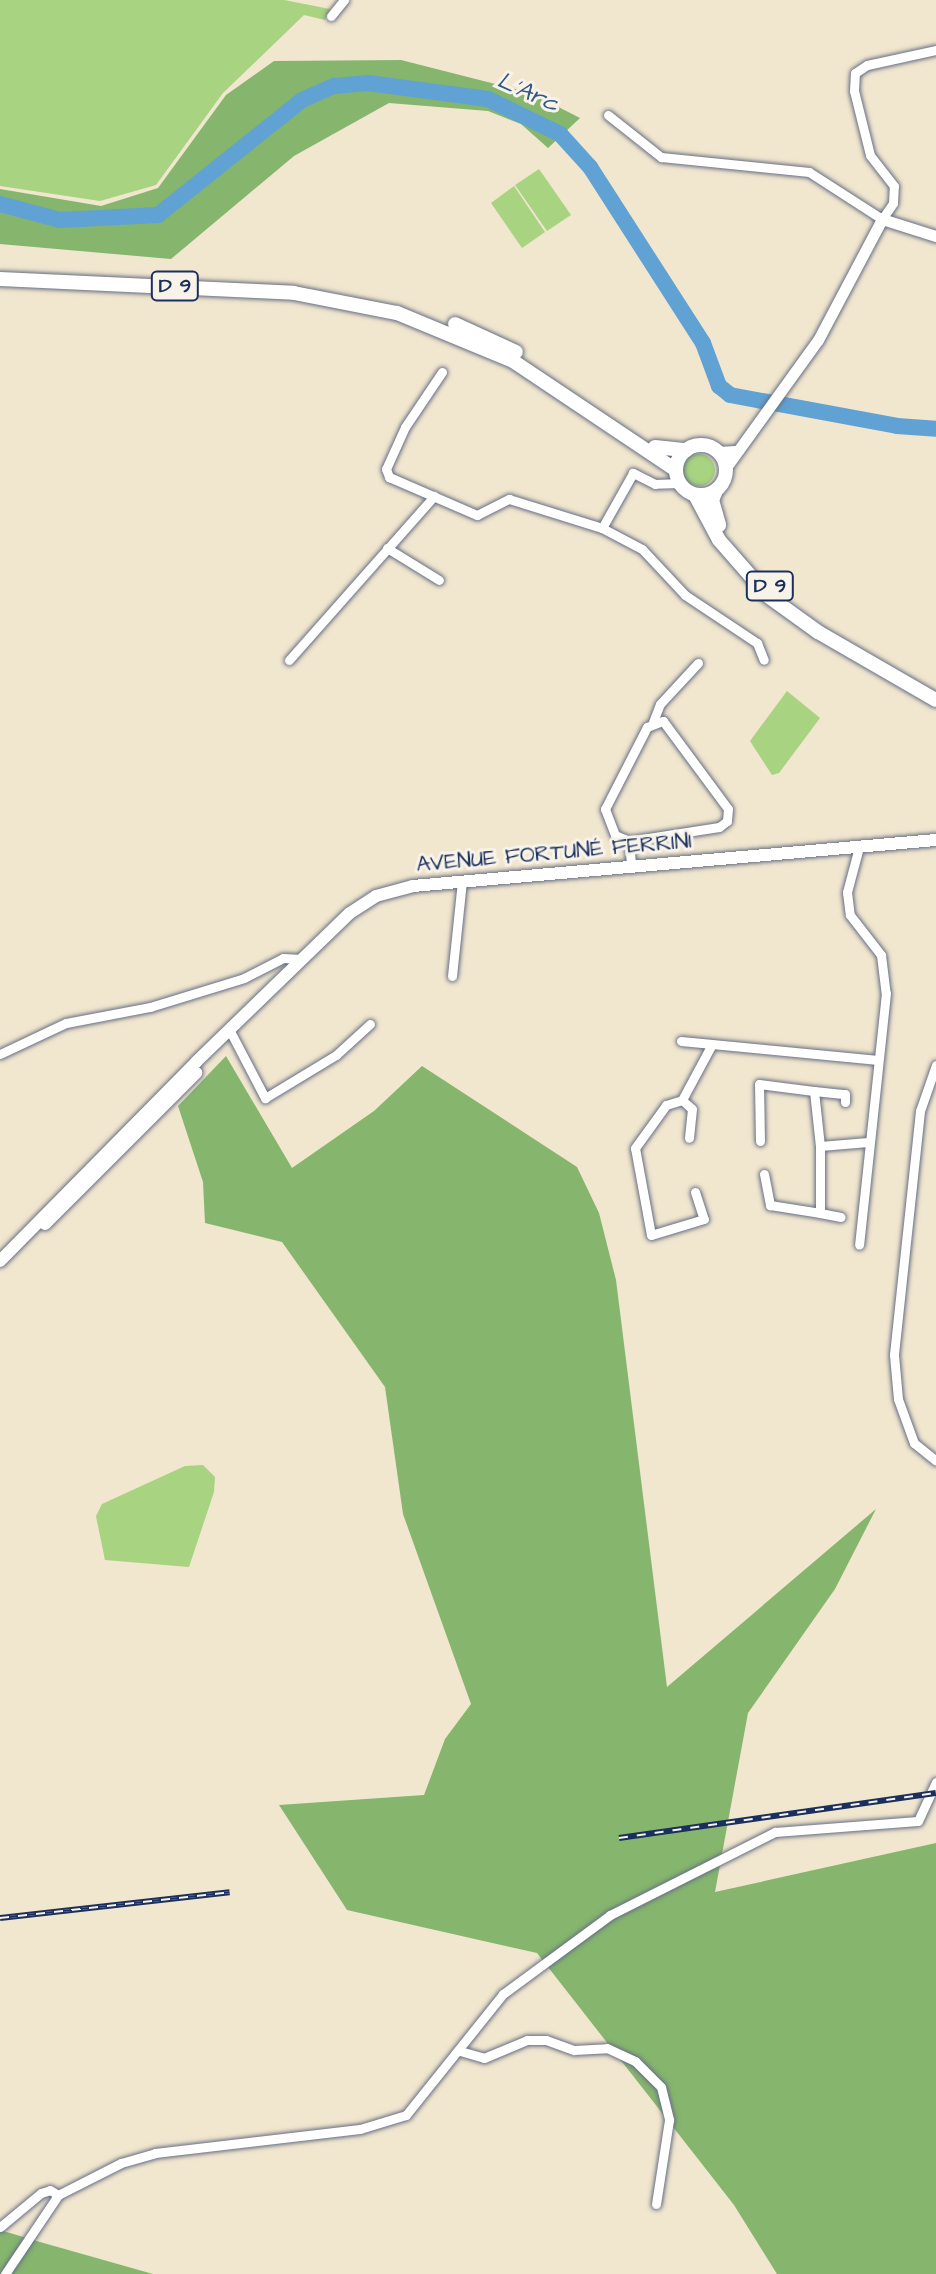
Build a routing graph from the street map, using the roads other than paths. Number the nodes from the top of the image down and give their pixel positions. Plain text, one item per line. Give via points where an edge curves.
1 (344, 0) edge
2 (331, 16) dead end
3 (936, 50) edge
4 (608, 115) dead end
5 (882, 219) junction
6 (936, 236) edge
7 (0, 279) edge
8 (349, 301) junction
9 (442, 372) dead end
10 (738, 448) junction
11 (686, 450) junction
12 (719, 452) junction
13 (637, 459) dead end
14 (727, 466) junction
15 (633, 473) junction
16 (676, 479) junction
17 (716, 491) junction
18 (695, 495) junction
19 (434, 496) junction
20 (602, 528) junction
21 (387, 548) junction
22 (439, 580) dead end
23 (816, 626) junction
24 (289, 660) dead end
25 (764, 660) dead end
26 (698, 663) dead end
27 (936, 697) edge
28 (653, 722) junction
29 (936, 840) edge
30 (629, 841) junction
31 (859, 847) junction
32 (631, 865) junction
33 (462, 881) junction
34 (302, 959) junction
35 (452, 976) dead end
36 (370, 1024) dead end
37 (230, 1031) junction
38 (681, 1041) dead end
39 (711, 1046) junction
40 (0, 1054) edge
41 (878, 1060) junction
42 (935, 1069) edge
43 (814, 1091) junction
44 (682, 1100) junction
45 (845, 1102) dead end
46 (689, 1138) dead end
47 (760, 1141) dead end
48 (868, 1142) junction
49 (820, 1146) junction
50 (764, 1174) dead end
51 (695, 1192) dead end
52 (820, 1213) junction
53 (841, 1217) dead end
54 (859, 1245) dead end
55 (0, 1262) edge
56 (936, 1461) edge
57 (936, 1782) edge
58 (460, 2051) junction
59 (58, 2195) junction
60 (656, 2204) dead end
61 (0, 2227) edge
62 (5, 2274) edge

1 - 2 street
3 - 5 street via 867,65 855,73 854,91 870,155 894,186 893,203
4 - 5 street via 661,157 809,172
5 - 6 street
5 - 10 street via 804,359
7 - 8 main road, D 9 via 294,293
8 - 11 main road, D 9 via 391,304 478,333 543,368 645,443
8 - 16 main road, D 9 via 437,327 513,361
9 - 19 street via 405,427 386,469 389,477
10 - 12 street
10 - 14 street
11 - 12 main road via 702,445
11 - 16 main road
12 - 14 main road
13 - 15 street
14 - 17 main road
15 - 16 street via 655,484
15 - 20 street
16 - 18 main road
17 - 18 main road
17 - 23 main road, D 9 via 714,512 725,536
18 - 23 main road, D 9 via 719,540 745,572 768,596
19 - 20 street via 477,515 509,499
19 - 21 street
20 - 25 street via 642,549 685,595 757,643
21 - 22 street
21 - 24 street
23 - 27 main road, D 9
26 - 28 street via 660,704
28 - 30 street via 605,809 615,835
28 - 30 street via 663,721 673,731 728,809 727,821 719,827
29 - 31 main road, AVENUE FORTUNÉ FERRINI
30 - 32 street
31 - 32 main road, AVENUE FORTUNÉ FERRINI
31 - 41 street via 847,892 850,915 881,955 886,993
32 - 33 main road, AVENUE FORTUNÉ FERRINI
33 - 34 main road, AVENUE FORTUNÉ FERRINI via 376,896
33 - 35 street
34 - 37 main road, AVENUE FORTUNÉ FERRINI
34 - 40 street via 283,958 244,978 150,1007 66,1023
36 - 37 street via 336,1055 265,1098
37 - 55 main road, AVENUE FORTUNÉ FERRINI via 177,1093
38 - 39 street
39 - 41 street
39 - 44 street
41 - 48 street
42 - 56 street via 920,1111 894,1355 898,1399 914,1443
43 - 45 street via 845,1094
43 - 47 street via 759,1084
43 - 49 street
44 - 46 street via 692,1109
44 - 51 street via 666,1105 635,1148 651,1235 704,1219
48 - 49 street
48 - 54 street
49 - 52 street
50 - 52 street via 770,1205
52 - 53 street
57 - 58 street via 918,1821 775,1832 610,1915 503,1994
58 - 59 street via 406,2115 386,2124 155,2153 121,2163
58 - 60 street via 484,2058 527,2040 546,2040 574,2050 607,2048 635,2061 661,2087 669,2120
59 - 61 street via 50,2190 41,2193
59 - 62 street

